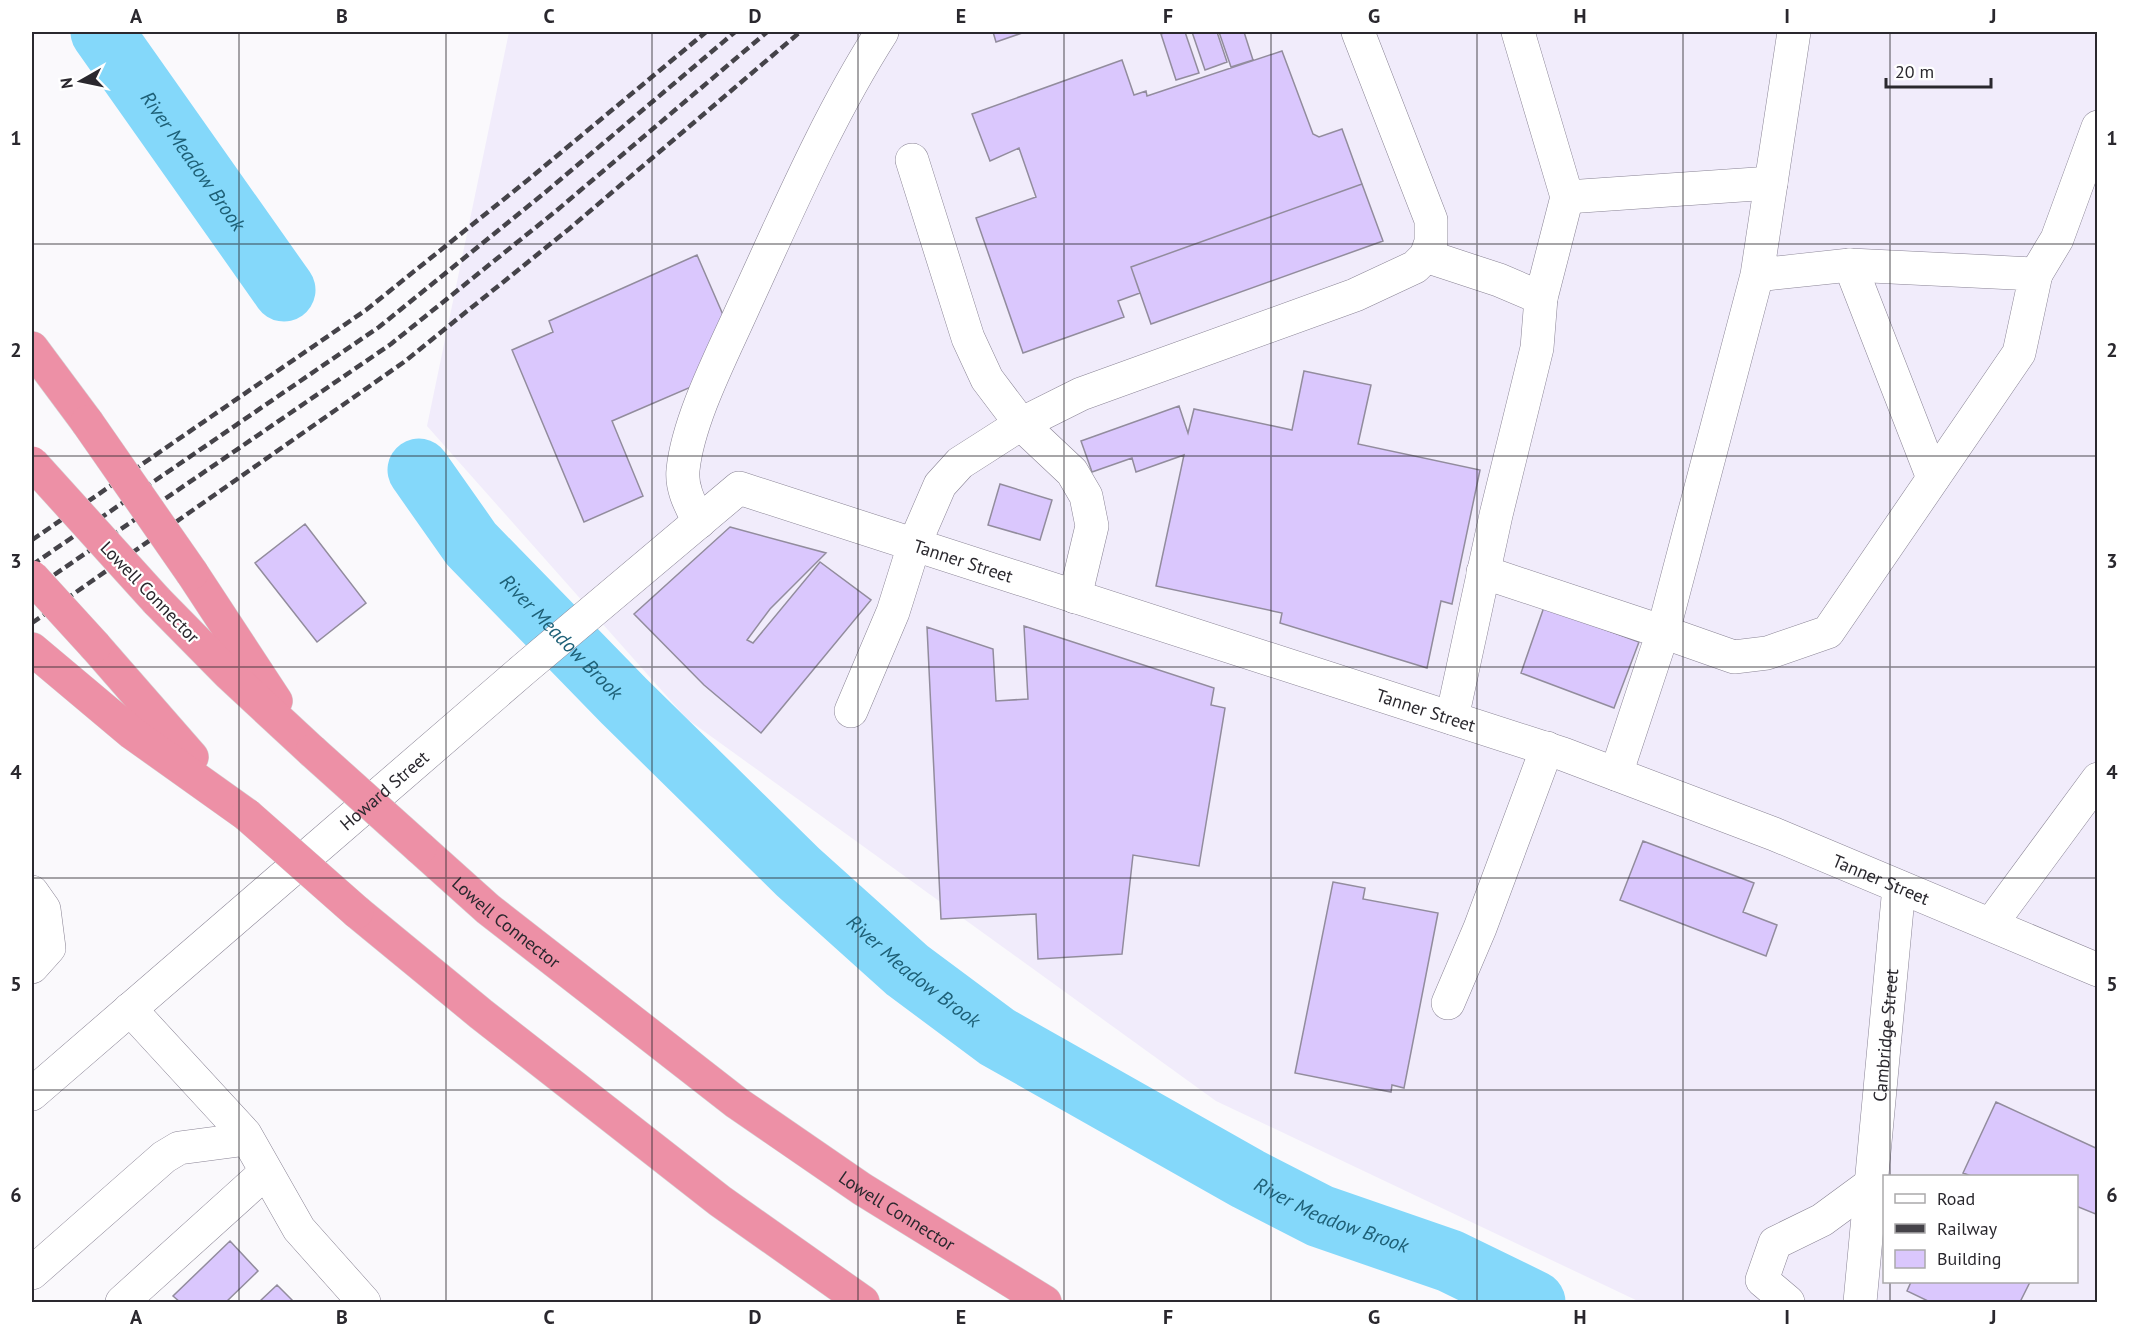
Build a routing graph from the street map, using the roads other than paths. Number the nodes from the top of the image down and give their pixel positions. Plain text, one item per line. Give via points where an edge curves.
1 (882, 32) edge
2 (1358, 32) edge
3 (1518, 32) edge
4 (1794, 32) edge
5 (2097, 127) edge
6 (912, 160) dead end
7 (1771, 183) junction
8 (1567, 197) junction
9 (1426, 256) junction
10 (1850, 265) junction
11 (2036, 274) junction
12 (1757, 275) junction
13 (1541, 298) junction
14 (32, 348) edge
15 (1021, 424) junction
16 (32, 463) edge
17 (1934, 478) junction
18 (739, 488) joint
19 (699, 522) junction
20 (914, 545) junction
21 (1483, 572) junction
22 (32, 577) edge
23 (1075, 597) junction
24 (1662, 632) junction
25 (43, 660) edge
26 (851, 711) dead end
27 (1452, 718) junction
28 (1547, 748) junction
29 (312, 752) junction
30 (1616, 774) junction
31 (2097, 779) edge
32 (247, 815) junction
33 (1899, 886) junction
34 (32, 892) edge
35 (1990, 924) junction
36 (32, 967) edge
37 (2097, 970) edge
38 (1448, 1003) dead end
39 (130, 1009) junction
40 (32, 1094) edge
41 (247, 1140) junction
42 (266, 1172) junction
43 (1872, 1184) junction
44 (32, 1273) edge
45 (122, 1302) edge
46 (364, 1302) edge
47 (863, 1302) edge
48 (1045, 1302) edge
49 (1788, 1302) edge
50 (1860, 1302) edge

1 - 19 street via 855,75 786,214 716,369 687,448 682,473 686,495
2 - 9 street via 1431,220 1431,242
3 - 8 street
4 - 7 street
5 - 11 street via 2056,239
6 - 15 street via 968,338 987,379
7 - 8 street
7 - 12 street
8 - 13 street
9 - 13 street
9 - 15 street via 1415,267 1354,295 1081,394
10 - 11 street
10 - 12 street
10 - 17 street
11 - 17 street via 2019,353
12 - 24 street
13 - 21 street via 1537,348
14 - 29 highway, bridge via 192,573
15 - 20 street via 960,463 940,485
15 - 23 street via 1072,472 1086,496 1092,526
16 - 29 highway, Lowell Connector, bridge via 157,601
17 - 24 street via 1828,632 1767,653 1734,657
18 - 19 street, Howard Street
18 - 20 street, Tanner Street
19 - 39 street, Howard Street
20 - 23 street, Tanner Street
20 - 26 street via 892,612
21 - 24 street
21 - 27 street
22 - 32 highway, bridge via 166,730
23 - 27 street, Tanner Street
24 - 30 street
25 - 32 highway via 132,733
27 - 28 street, Tanner Street
28 - 30 street, Tanner Street
28 - 38 street
29 - 48 highway, Lowell Connector, bridge via 488,909 737,1103 862,1189
30 - 33 street, Tanner Street
31 - 35 street
32 - 47 highway, bridge via 481,1014 720,1201
33 - 35 street, Tanner Street
33 - 43 street, Cambridge Street
34 - 36 street via 44,909 49,948
35 - 37 street, Tanner Street
39 - 40 street, Howard Street
39 - 41 street
41 - 42 street
41 - 44 street via 179,1148 164,1157
42 - 45 street
42 - 46 street via 299,1229
43 - 49 street via 1822,1220 1775,1244 1762,1280
43 - 50 street, Cambridge Street

